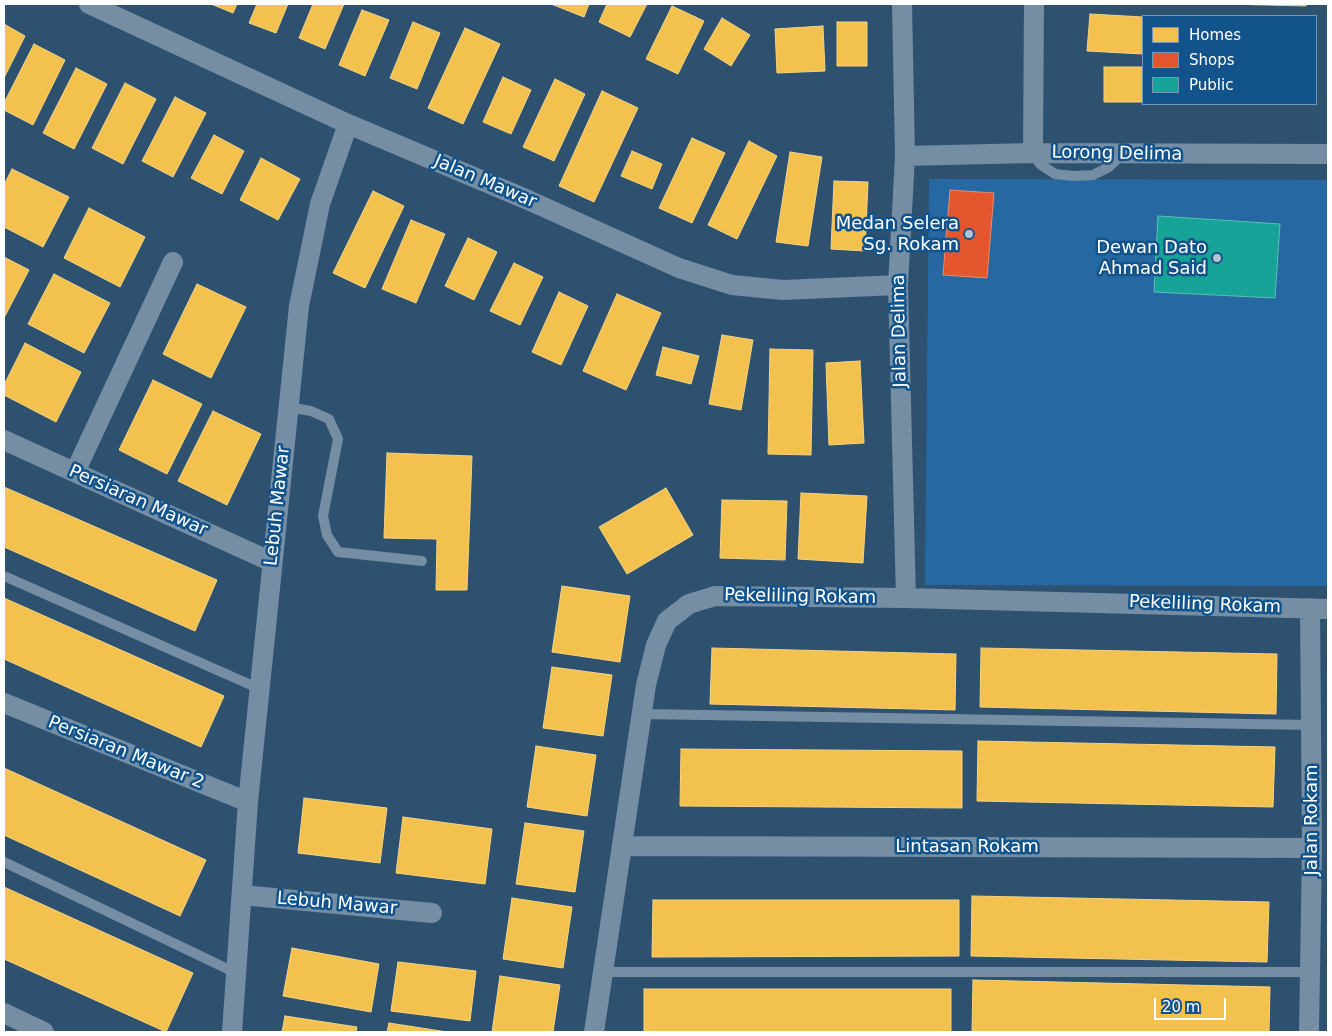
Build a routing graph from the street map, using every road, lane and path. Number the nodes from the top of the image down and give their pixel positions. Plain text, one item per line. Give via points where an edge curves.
1 (89, 4) edge
2 (902, 4) edge
3 (1034, 4) edge
4 (348, 124) junction
5 (1033, 153) junction
6 (1328, 154) edge
7 (905, 156) junction
8 (173, 262) dead end
9 (898, 285) junction
10 (288, 407) junction
11 (4, 440) edge
12 (75, 472) junction
13 (422, 561) dead end
14 (272, 562) junction
15 (4, 576) edge
16 (906, 598) junction
17 (1319, 609) edge
18 (260, 689) junction
19 (4, 703) edge
20 (642, 714) junction
21 (1312, 724) junction
22 (248, 802) junction
23 (623, 846) junction
24 (1312, 848) junction
25 (4, 862) edge
26 (242, 895) junction
27 (432, 912) dead end
28 (236, 972) junction
29 (603, 972) junction
30 (1310, 972) junction
31 (4, 1013) edge
32 (44, 1032) edge
33 (232, 1032) edge
34 (594, 1032) edge
35 (1309, 1032) edge

1 - 4 street, Jalan Mawar
2 - 7 street, Jalan Delima
3 - 5 street
4 - 9 street, Jalan Mawar via 679,268 732,285 783,290
4 - 10 street, Lebuh Mawar via 320,204 299,306
5 - 6 street, Lorong Delima
5 - 7 street, Lorong Delima
7 - 9 street, Jalan Delima
8 - 12 street
9 - 16 street, Jalan Delima
10 - 13 lane via 312,411 329,419 338,439 324,516 327,535 338,552
10 - 14 street, Lebuh Mawar
11 - 12 street, Persiaran Mawar
12 - 14 street, Persiaran Mawar
14 - 18 street, Lebuh Mawar
15 - 18 lane
16 - 17 street, Pekeliling Rokam
16 - 20 street, Pekeliling Rokam via 714,596 689,604 667,621 656,645
17 - 21 street, Jalan Rokam
18 - 22 street, Lebuh Mawar
19 - 22 street, Persiaran Mawar 2
20 - 21 lane
20 - 23 street, Pekeliling Rokam
21 - 24 street, Jalan Rokam
22 - 26 street, Lebuh Mawar
23 - 24 street, Lintasan Rokam
23 - 29 street, Pekeliling Rokam
24 - 30 street, Jalan Rokam
25 - 28 lane
26 - 27 street, Lebuh Mawar
26 - 28 street, Lebuh Mawar
28 - 33 street, Lebuh Mawar
29 - 30 lane
29 - 34 street, Pekeliling Rokam
30 - 35 street, Jalan Rokam
31 - 32 street

